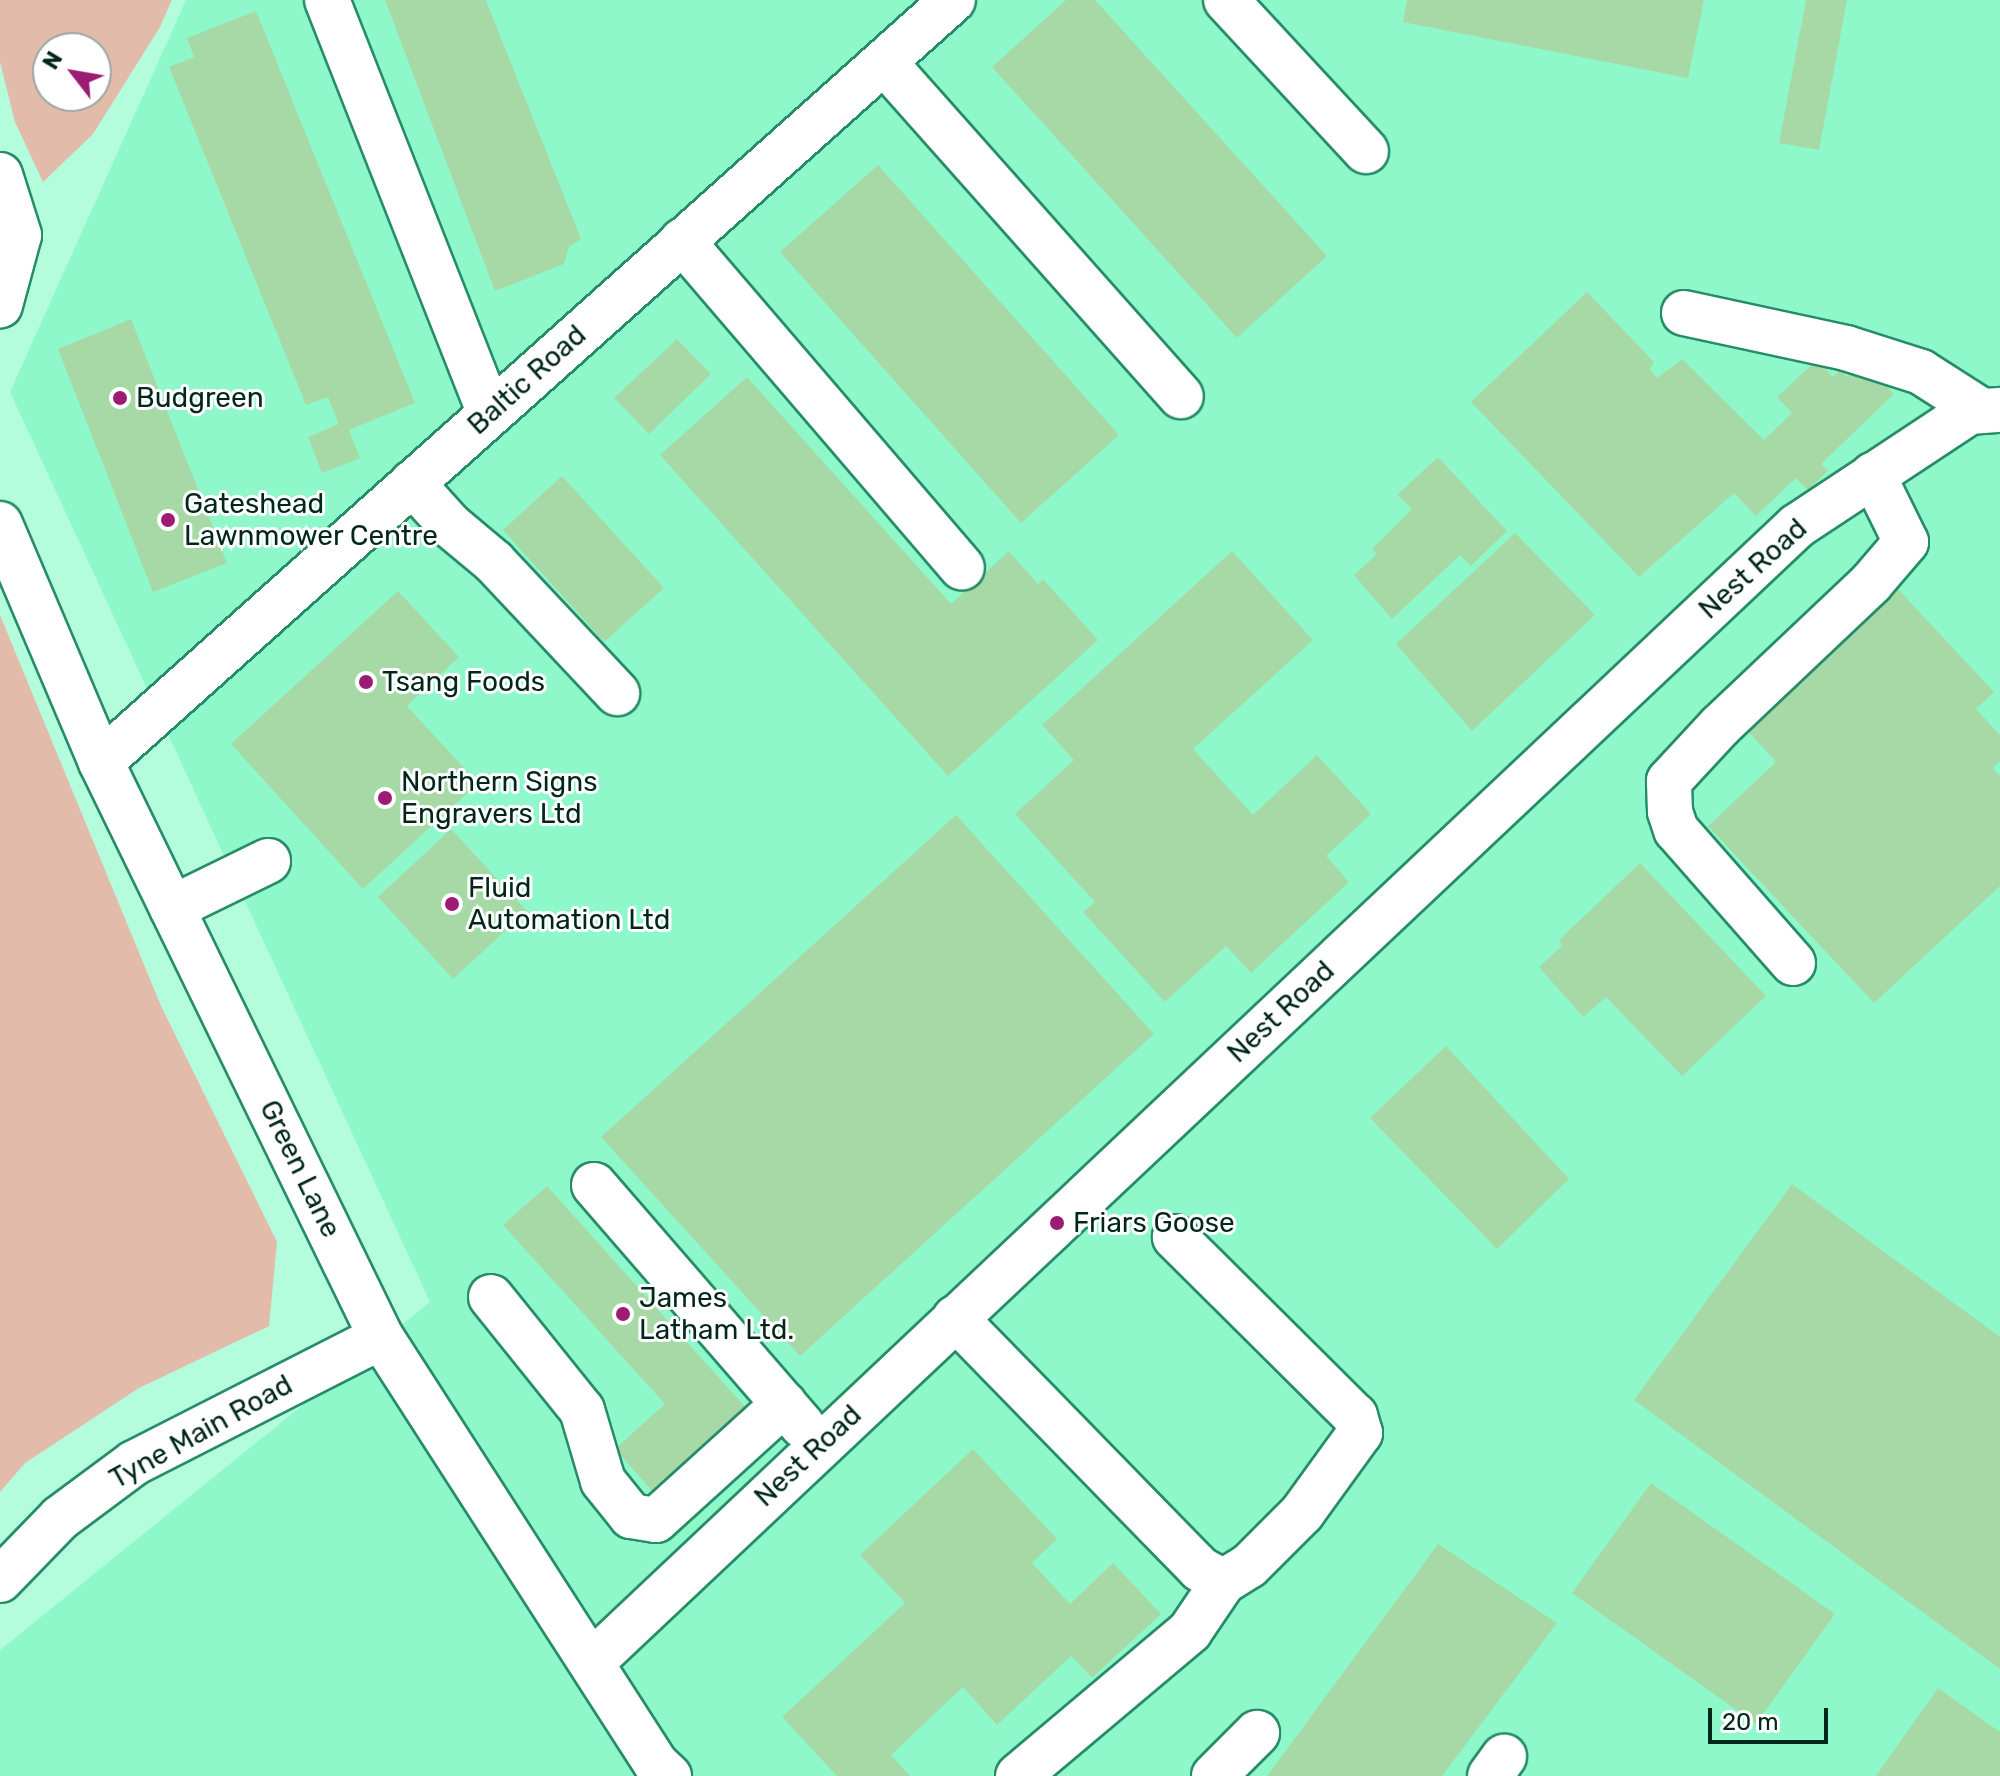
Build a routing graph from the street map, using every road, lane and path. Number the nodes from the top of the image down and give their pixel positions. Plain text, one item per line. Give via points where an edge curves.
1 (327, 0) edge
2 (953, 0) edge
3 (1226, 0) edge
4 (884, 62) junction
5 (1366, 151) dead end
6 (0, 175) edge
7 (682, 241) junction
8 (0, 305) edge
9 (1684, 313) dead end
10 (1181, 396) dead end
11 (1991, 410) edge
12 (490, 413) junction
13 (1873, 475) junction
14 (412, 483) junction
15 (0, 524) edge
16 (962, 568) dead end
17 (617, 693) dead end
18 (101, 762) junction
19 (268, 861) dead end
20 (172, 908) junction
21 (1793, 963) dead end
22 (594, 1185) dead end
23 (1175, 1237) dead end
24 (491, 1297) dead end
25 (955, 1318) junction
26 (381, 1337) junction
27 (784, 1404) junction
28 (819, 1445) junction
29 (0, 1580) edge
30 (1223, 1582) junction
31 (592, 1662) junction
32 (1257, 1733) dead end
33 (663, 1774) edge
34 (1018, 1776) edge
35 (1214, 1776) edge

1 - 12 street
2 - 4 street, Baltic Road
3 - 5 street
4 - 7 street, Baltic Road
4 - 10 street
6 - 8 street via 19,235
7 - 12 street, Baltic Road
7 - 16 street
9 - 11 street via 1846,348 1921,372
11 - 13 street, Nest Road via 1969,412
12 - 14 street, Baltic Road
13 - 21 street via 1906,542 1871,583 1669,781 1676,830
13 - 25 street, Nest Road via 1797,526 1496,784
14 - 17 street
14 - 18 street, Baltic Road
15 - 18 street, Green Lane
18 - 20 street, Green Lane
19 - 20 street
20 - 26 street, Green Lane
22 - 27 street
23 - 30 street via 1355,1416 1360,1433 1302,1513 1249,1566
24 - 27 street via 582,1410 603,1481 631,1516 656,1520
25 - 28 street, Nest Road
25 - 30 street via 1200,1569
26 - 29 street, Tyne Main Road via 134,1463 60,1518
26 - 31 street, Green Lane
27 - 28 street
28 - 31 street, Nest Road
30 - 34 street via 1190,1631
31 - 33 street, Green Lane
32 - 35 street

